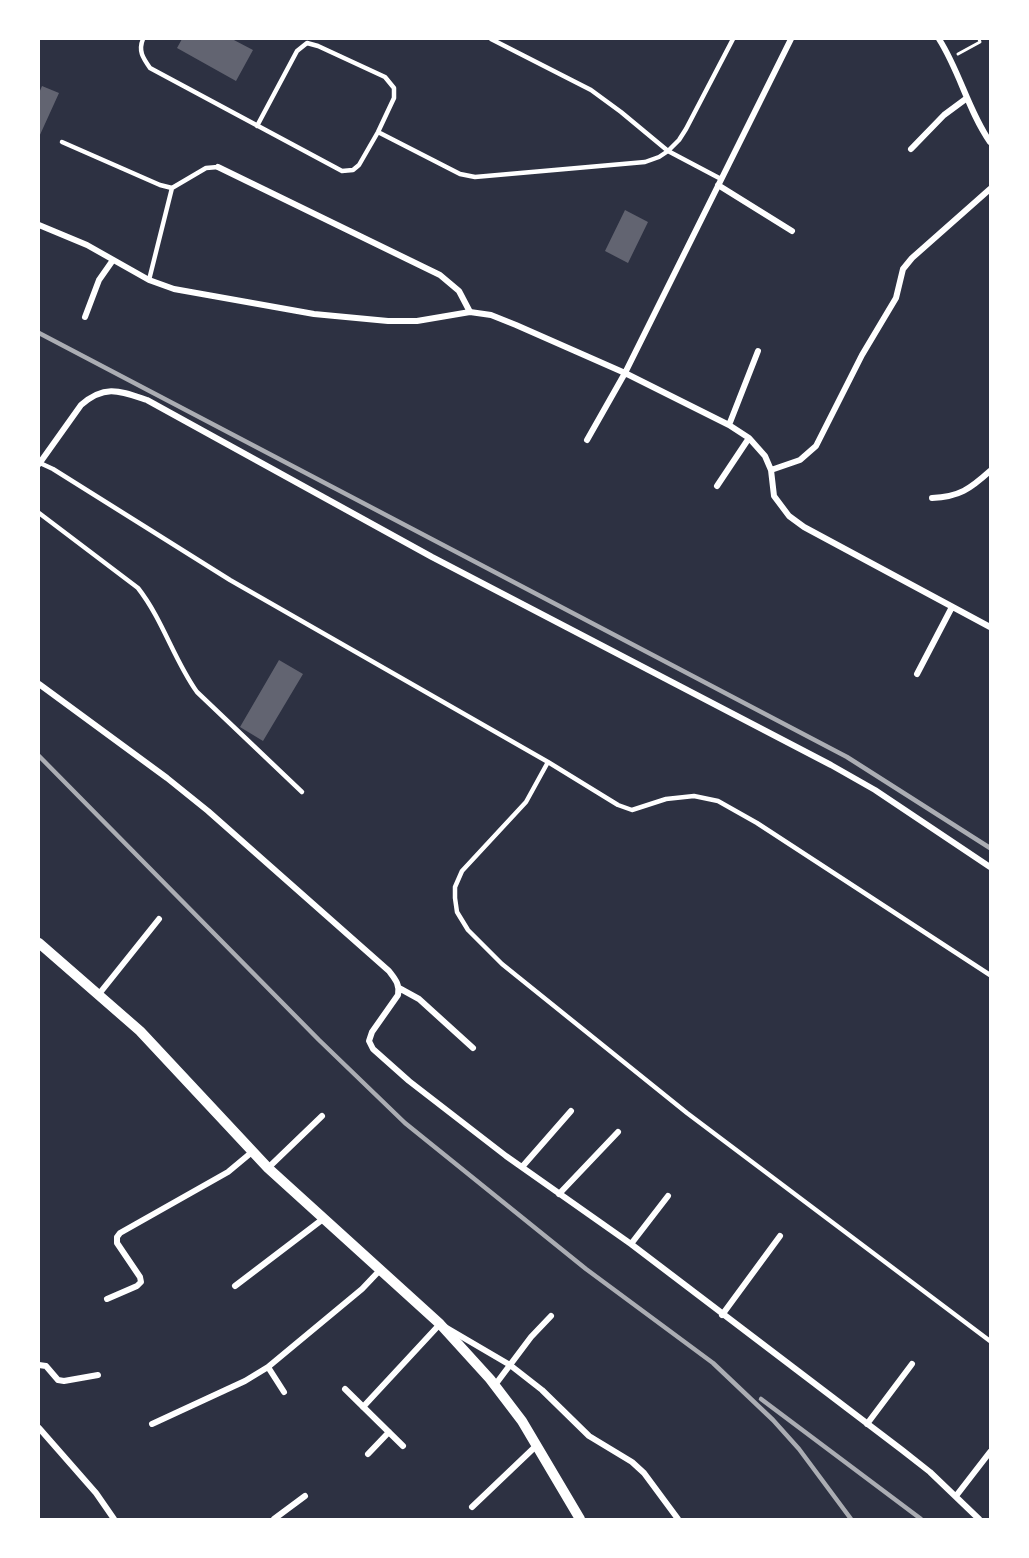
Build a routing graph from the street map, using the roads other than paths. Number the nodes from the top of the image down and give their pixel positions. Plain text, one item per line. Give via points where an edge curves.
1 (143, 39) edge
2 (491, 39) edge
3 (733, 39) edge
4 (791, 39) edge
5 (939, 39) edge
6 (967, 98) junction
7 (257, 126) junction
8 (378, 132) junction
9 (62, 141) dead end
10 (990, 142) edge
11 (911, 149) dead end
12 (668, 151) junction
13 (218, 167) joint
14 (720, 182) junction
15 (172, 188) junction
16 (990, 189) edge
17 (39, 225) edge
18 (792, 231) dead end
19 (113, 260) junction
20 (149, 280) junction
21 (470, 312) junction
22 (85, 317) dead end
23 (758, 351) dead end
24 (625, 373) junction
25 (729, 425) junction
26 (749, 438) junction
27 (587, 440) dead end
28 (39, 464) edge
29 (771, 470) junction
30 (990, 471) edge
31 (717, 486) dead end
32 (932, 498) dead end
33 (39, 513) edge
34 (952, 607) junction
35 (990, 627) edge
36 (917, 674) dead end
37 (39, 684) edge
38 (548, 762) junction
39 (302, 792) dead end
40 (990, 867) edge
41 (159, 919) dead end
42 (39, 944) edge
43 (990, 975) edge
44 (399, 988) junction
45 (99, 994) junction
46 (473, 1048) dead end
47 (571, 1110) dead end
48 (322, 1116) dead end
49 (618, 1132) dead end
50 (252, 1152) junction
51 (522, 1167) junction
52 (268, 1168) junction
53 (559, 1194) junction
54 (668, 1196) dead end
55 (323, 1219) junction
56 (780, 1236) dead end
57 (631, 1245) junction
58 (381, 1269) junction
59 (235, 1286) dead end
60 (107, 1299) dead end
61 (722, 1315) junction
62 (551, 1316) dead end
63 (440, 1324) junction
64 (990, 1341) edge
65 (912, 1364) dead end
66 (39, 1365) edge
67 (510, 1365) junction
68 (268, 1367) junction
69 (98, 1375) dead end
70 (495, 1385) junction
71 (345, 1389) dead end
72 (284, 1392) dead end
73 (363, 1407) junction
74 (152, 1424) dead end
75 (867, 1424) junction
76 (39, 1428) edge
77 (389, 1432) junction
78 (537, 1445) junction
79 (403, 1446) dead end
80 (990, 1452) edge
81 (368, 1454) dead end
82 (305, 1496) dead end
83 (956, 1496) junction
84 (472, 1507) dead end
85 (114, 1519) edge
86 (274, 1519) edge
87 (580, 1519) edge
88 (678, 1519) edge
89 (979, 1519) edge

1 - 7 lane via 141,56 150,68
2 - 12 lane via 591,90
3 - 12 lane via 686,129
4 - 14 street
5 - 6 street
6 - 10 street
6 - 11 street
7 - 8 lane via 342,171 359,165
7 - 8 lane via 297,51 307,44 385,77 394,88
8 - 12 lane via 460,174 475,177 645,162
9 - 15 lane
12 - 14 lane
13 - 15 lane via 206,168
13 - 21 street via 440,275 459,291
14 - 18 street
14 - 24 street
15 - 20 lane
16 - 29 street via 903,269 896,297 816,446 800,460
17 - 19 street
19 - 20 street
19 - 22 street via 99,280
20 - 21 street via 174,289 325,315 417,321
21 - 24 street via 508,321
23 - 25 street
24 - 25 street
24 - 27 street
25 - 26 street
26 - 29 street
26 - 31 street
28 - 38 lane via 230,580
28 - 40 street via 90,397 107,390 147,400 432,557 831,765
29 - 34 street via 774,496 789,516
30 - 32 street via 964,492
33 - 39 lane via 138,588 150,603 197,692
34 - 35 street
34 - 36 street
37 - 44 street via 208,811 389,971
38 - 43 lane via 632,810 666,799 694,796 718,801
38 - 64 lane via 526,802 462,871 455,898 457,912 468,930 502,964 687,1113
41 - 45 street
42 - 45 street
44 - 46 street via 419,999
44 - 51 street via 395,1001 372,1032 369,1041 373,1049
45 - 50 street via 148,1039
47 - 51 street
48 - 52 street
49 - 53 street
50 - 52 street
50 - 60 street via 228,1172 120,1233 117,1243 141,1282
51 - 53 street
52 - 55 street
53 - 57 street
54 - 57 street
55 - 58 street
55 - 59 street
56 - 61 street
57 - 61 street
58 - 63 street
58 - 68 street
61 - 75 street
62 - 67 street
63 - 67 street
63 - 70 street
63 - 73 street
65 - 75 street
66 - 69 street via 46,1366 58,1380
67 - 70 street
67 - 88 street via 543,1390 589,1436 644,1473
68 - 72 street
68 - 74 street
70 - 78 street
71 - 73 street
73 - 77 street
75 - 83 street
76 - 85 street
77 - 79 street
77 - 81 street
78 - 84 street
78 - 87 street
80 - 83 street
82 - 86 street
83 - 89 street

